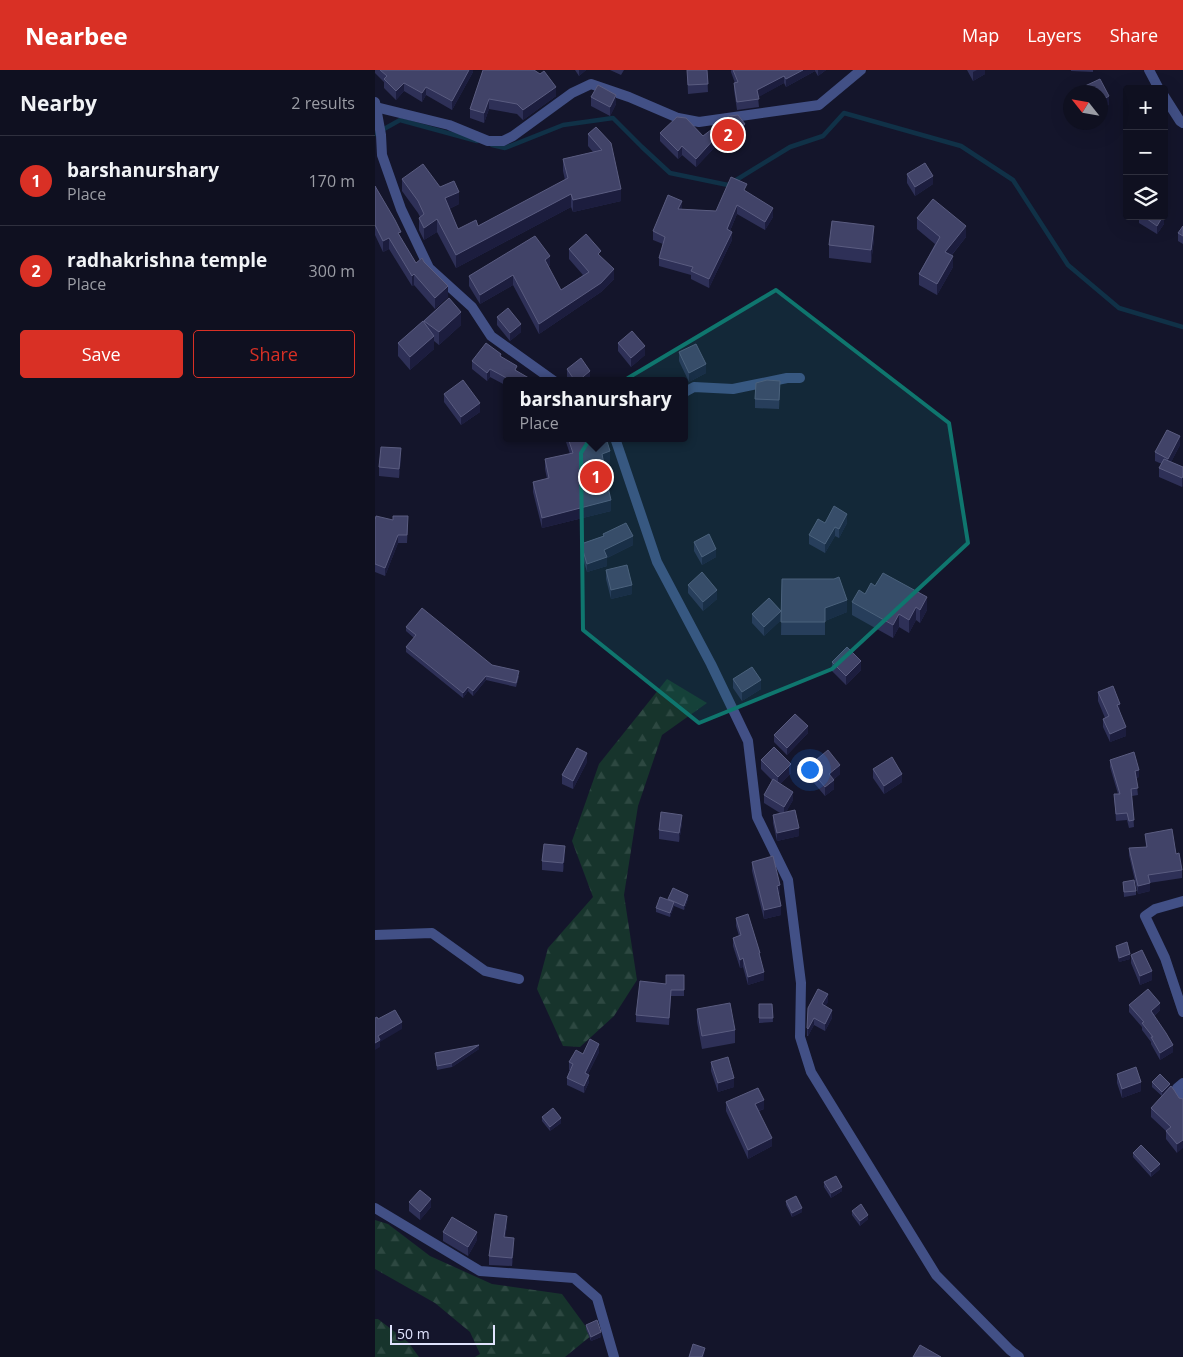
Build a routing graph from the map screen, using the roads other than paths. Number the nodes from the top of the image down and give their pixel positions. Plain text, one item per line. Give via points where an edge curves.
1 (861, 70) edge
2 (1149, 70) edge
3 (1157, 85) edge
4 (1168, 102) edge
5 (375, 105) edge
6 (1183, 123) edge
7 (379, 157) edge
8 (548, 377) edge
9 (800, 378) dead end
10 (688, 390) edge
11 (616, 442) edge
12 (1183, 901) edge
13 (375, 935) edge
14 (519, 979) dead end
15 (1183, 1012) edge
16 (1183, 1084) edge
17 (1183, 1101) edge
18 (375, 1208) edge
19 (614, 1357) edge
20 (1019, 1357) edge

1 - 5 street via 819,105 699,122 678,118 629,96 591,84 503,141 488,141 449,125
2 - 3 street
4 - 6 street
5 - 7 street via 381,135
7 - 8 street via 387,167 401,209 429,268 472,307 491,336
9 - 10 street via 733,390 694,387
11 - 20 street via 657,562 748,741 757,818 788,880 801,983 800,1037 811,1072 936,1274
12 - 15 street via 1155,909 1145,916 1165,958
13 - 14 street via 432,933 485,971
16 - 17 street via 1177,1088
18 - 19 street via 480,1271 574,1278 597,1298

